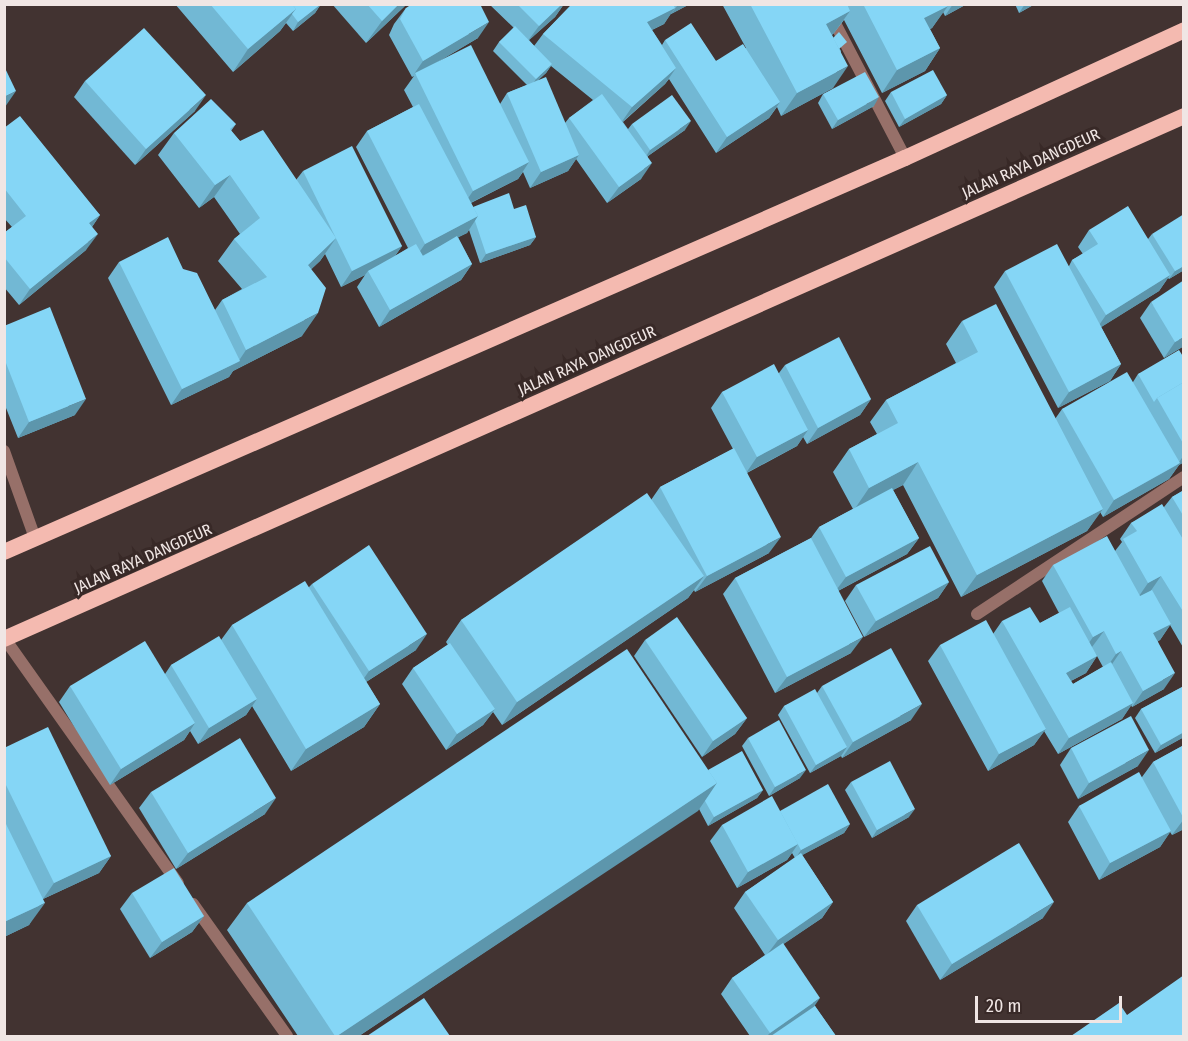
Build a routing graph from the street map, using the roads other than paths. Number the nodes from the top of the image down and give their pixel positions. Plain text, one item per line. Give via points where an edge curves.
1 (825, 4) edge
2 (1184, 30) edge
3 (1184, 116) edge
4 (905, 158) junction
5 (4, 451) edge
6 (1184, 477) edge
7 (35, 538) junction
8 (4, 552) edge
9 (976, 614) dead end
10 (5, 639) edge
11 (287, 1036) edge

1 - 4 street
2 - 4 highway
3 - 10 highway, JALAN RAYA DANGDEUR
4 - 7 highway
5 - 7 street
6 - 9 street
7 - 8 highway
10 - 11 street

